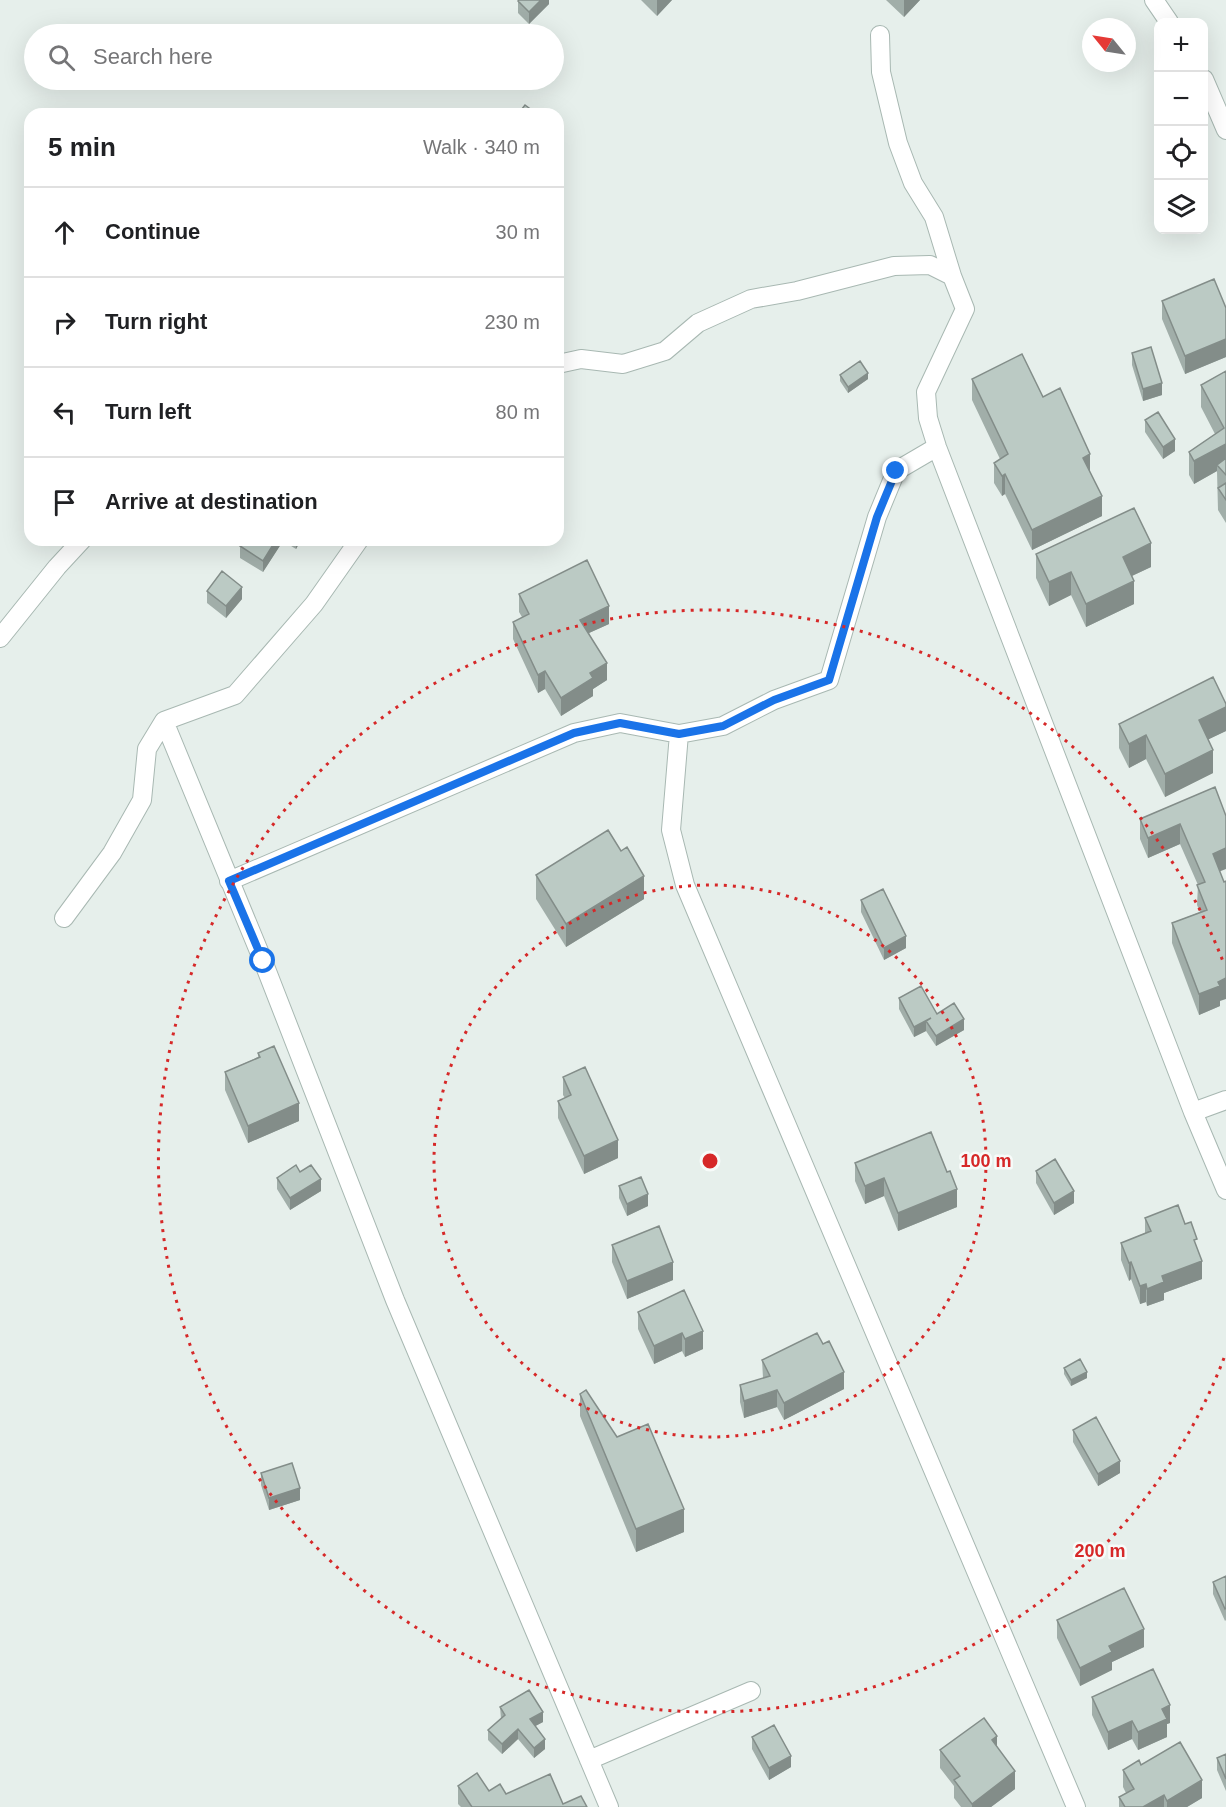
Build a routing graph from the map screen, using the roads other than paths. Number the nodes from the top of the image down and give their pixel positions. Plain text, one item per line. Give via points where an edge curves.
1 (1154, 0) edge
2 (1166, 18) edge
3 (880, 35) dead end
4 (1208, 90) edge
5 (1226, 130) edge
6 (952, 276) junction
7 (564, 363) edge
8 (937, 447) junction
9 (76, 546) edge
10 (355, 546) edge
11 (0, 638) edge
12 (164, 721) junction
13 (679, 734) junction
14 (229, 881) junction
15 (64, 918) dead end
16 (1226, 1100) edge
17 (1193, 1112) junction
18 (1226, 1190) edge
19 (751, 1690) dead end
20 (589, 1760) junction
21 (609, 1807) edge
22 (1076, 1807) edge

1 - 2 street
3 - 6 street via 881,72 898,143 913,183 934,217
4 - 5 street
6 - 7 street via 930,265 894,266 751,299 698,323 664,351 623,364 580,359
6 - 8 street via 965,309 926,392 928,418
8 - 13 street via 896,471 877,517 829,680 774,700 723,726
8 - 17 street
9 - 11 street
10 - 12 street via 314,604 236,695
12 - 14 street
12 - 15 street via 147,749 142,800 112,854
13 - 14 street via 620,723 574,733
13 - 22 street via 671,830 685,885
14 - 20 street via 395,1300
16 - 17 street
17 - 18 street
19 - 20 street
20 - 21 street

